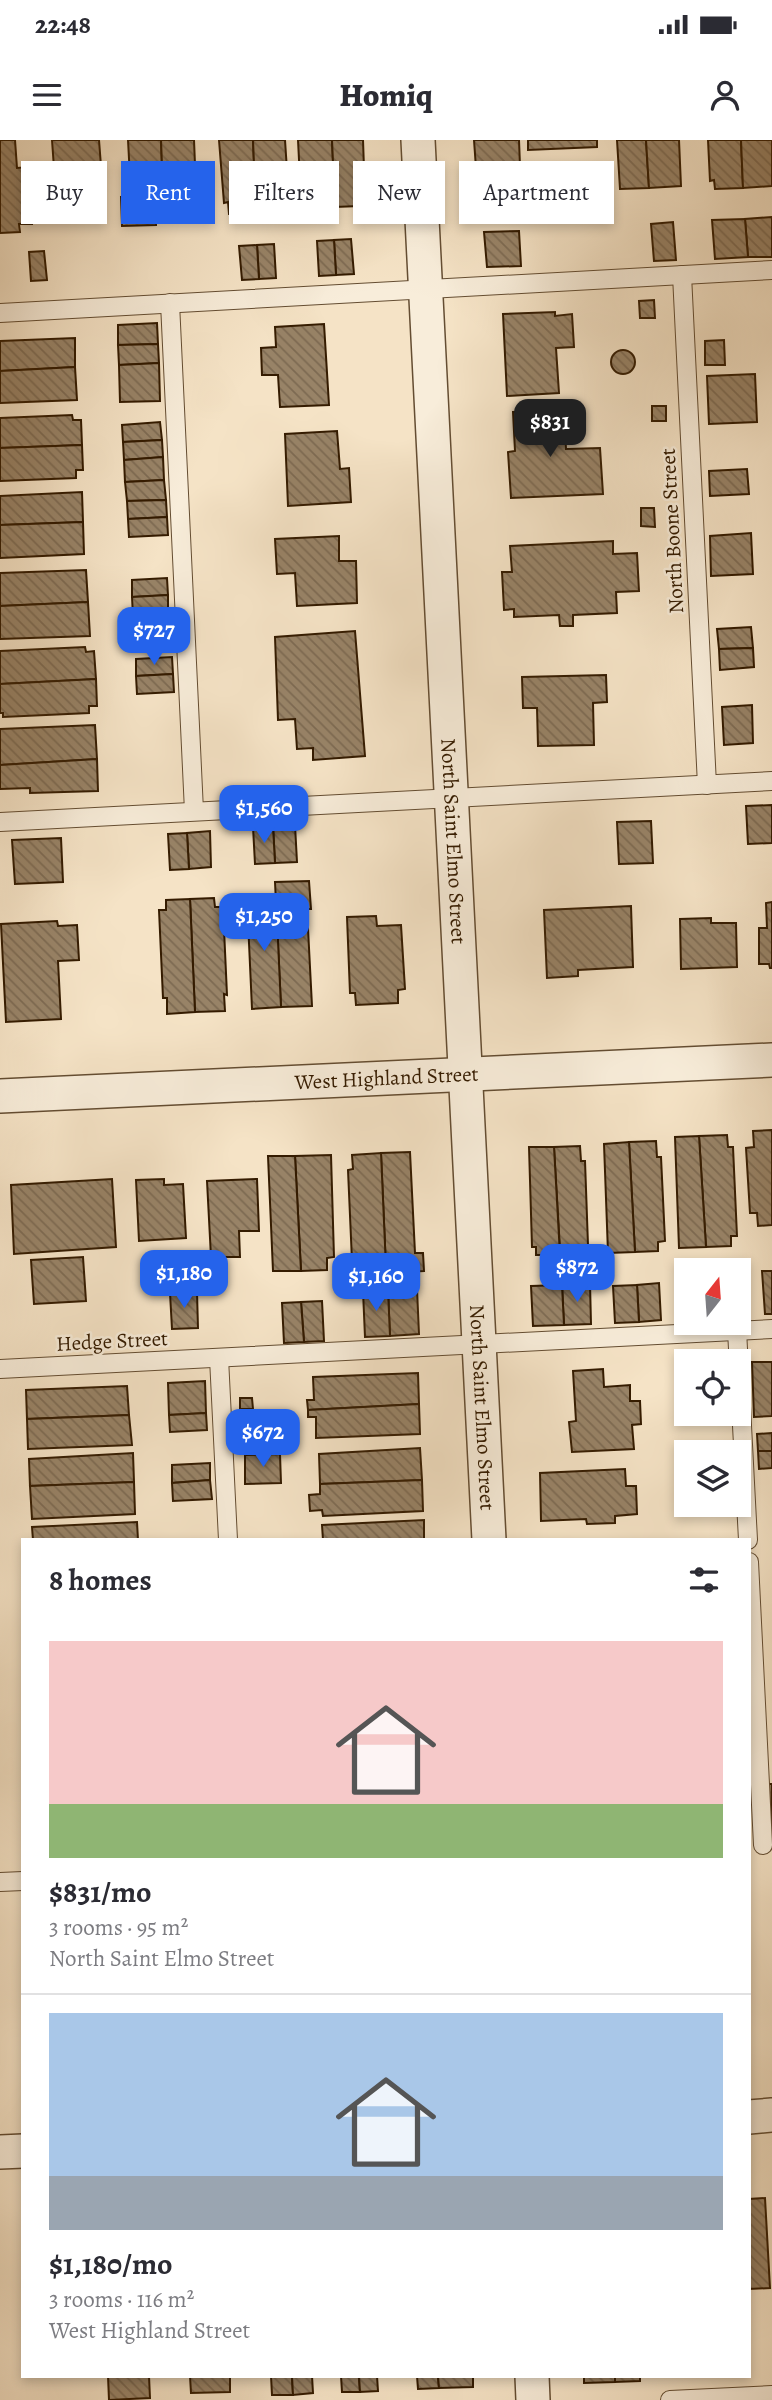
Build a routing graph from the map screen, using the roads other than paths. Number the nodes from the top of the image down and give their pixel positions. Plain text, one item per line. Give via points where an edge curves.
1 (418, 140) edge
2 (772, 270) edge
3 (682, 275) junction
4 (425, 290) junction
5 (170, 303) junction
6 (0, 313) edge
7 (772, 781) edge
8 (708, 785) junction
9 (451, 797) junction
10 (194, 811) junction
11 (0, 822) edge
12 (772, 1060) edge
13 (466, 1075) junction
14 (0, 1096) edge
15 (772, 1329) edge
16 (751, 1330) edge
17 (674, 1334) edge
18 (737, 1335) edge
19 (479, 1343) junction
20 (219, 1358) junction
21 (0, 1369) edge
22 (228, 1538) edge
23 (489, 1538) edge
24 (748, 1538) edge
25 (751, 1609) edge
26 (761, 1845) edge
27 (21, 1881) edge
28 (0, 1882) edge
29 (772, 2115) edge
30 (751, 2117) edge
31 (21, 2151) edge
32 (0, 2152) edge
33 (532, 2378) edge
34 (772, 2395) edge
35 (533, 2400) edge
36 (670, 2400) edge

1 - 4 street, North Saint Elmo Street
2 - 3 lane
3 - 4 lane
3 - 8 lane, North Boone Street
4 - 5 lane
4 - 9 street, North Saint Elmo Street
5 - 6 lane
5 - 10 lane
7 - 8 lane
8 - 9 lane
9 - 10 lane
9 - 13 street, North Saint Elmo Street
10 - 11 lane
12 - 13 street, West Highland Street
13 - 14 street, West Highland Street
13 - 19 street, North Saint Elmo Street
15 - 16 lane, Hedge Street
17 - 19 lane, Hedge Street
18 - 24 lane
19 - 20 lane, Hedge Street
19 - 23 street, North Saint Elmo Street
20 - 21 lane, Hedge Street
20 - 22 lane
25 - 26 lane
27 - 28 lane
29 - 30 street
31 - 32 street
33 - 35 street
34 - 36 lane

